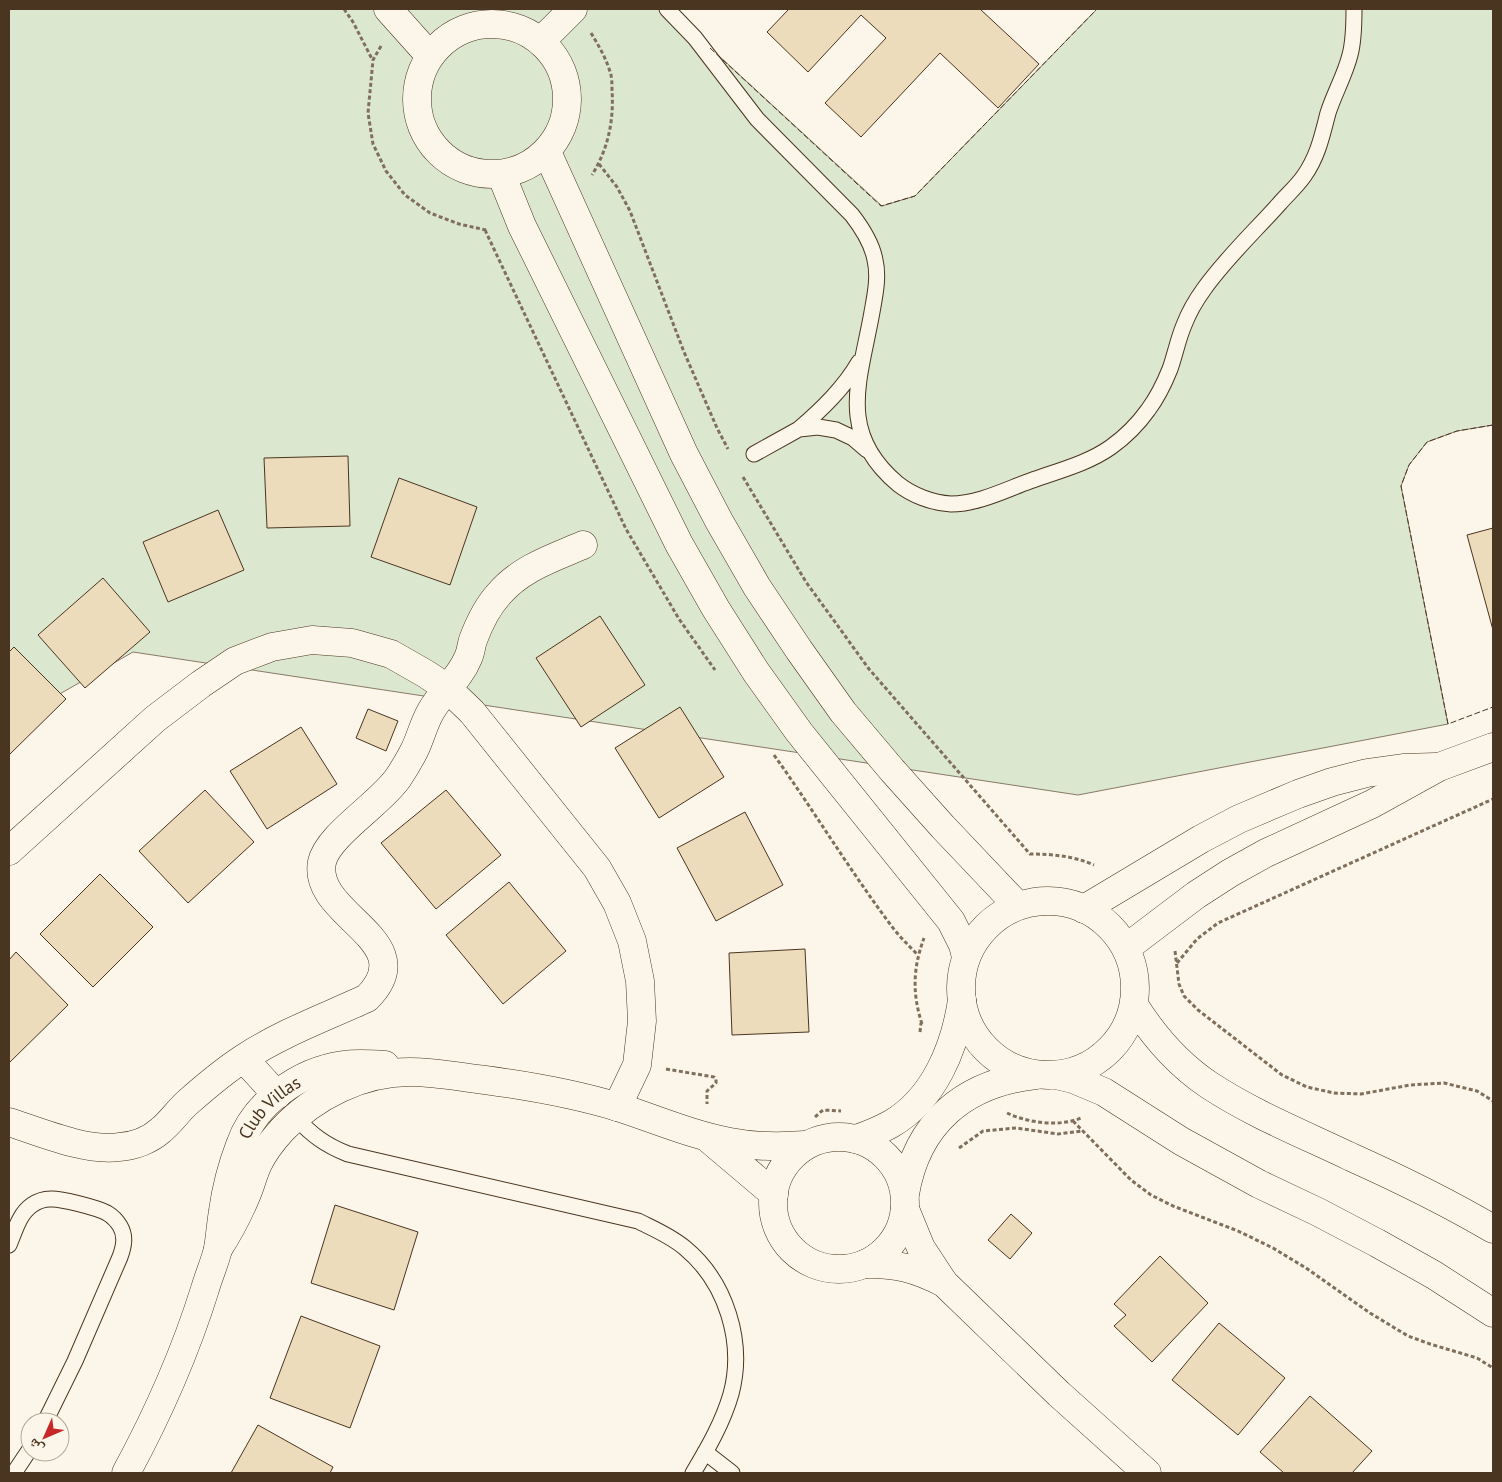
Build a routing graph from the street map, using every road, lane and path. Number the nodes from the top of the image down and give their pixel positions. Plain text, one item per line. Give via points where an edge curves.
1 (344, 9) edge
2 (667, 9) edge
3 (1354, 9) edge
4 (572, 10) edge
5 (393, 15) edge
6 (460, 18) edge
7 (541, 42) junction
8 (430, 56) junction
9 (373, 60) junction
10 (547, 152) junction
11 (599, 164) junction
12 (501, 174) junction
13 (569, 200) junction
14 (522, 226) junction
15 (865, 352) junction
16 (799, 429) junction
17 (868, 450) junction
18 (730, 452) dead end
19 (754, 454) dead end
20 (743, 476) dead end
21 (583, 545) dead end
22 (448, 688) junction
23 (1493, 747) edge
24 (1439, 767) junction
25 (1493, 799) edge
26 (9, 851) edge
27 (1128, 884) junction
28 (1018, 906) junction
29 (1084, 908) junction
30 (1163, 921) junction
31 (1126, 948) junction
32 (966, 957) junction
33 (1177, 963) junction
34 (962, 1000) junction
35 (1134, 1005) junction
36 (921, 1023) dead end
37 (920, 1037) dead end
38 (244, 1058) junction
39 (637, 1064) junction
40 (410, 1072) junction
41 (1046, 1075) junction
42 (277, 1095) junction
43 (1493, 1101) edge
44 (617, 1107) junction
45 (708, 1107) dead end
46 (844, 1111) dead end
47 (295, 1117) junction
48 (1073, 1121) dead end
49 (9, 1122) edge
50 (1082, 1131) junction
51 (807, 1134) junction
52 (707, 1137) junction
53 (856, 1139) junction
54 (956, 1150) dead end
55 (774, 1194) junction
56 (905, 1201) junction
57 (1493, 1229) edge
58 (9, 1245) edge
59 (218, 1249) junction
60 (865, 1264) junction
61 (944, 1283) junction
62 (1493, 1313) edge
63 (1493, 1368) edge
64 (50, 1412) edge
65 (705, 1452) junction
66 (21, 1462) edge
67 (14, 1473) edge
68 (126, 1473) edge
69 (693, 1473) edge
70 (732, 1473) edge
71 (1147, 1473) edge

1 - 9 path
2 - 15 lane via 694,38 756,119 862,228 875,260 877,277
3 - 17 lane via 1351,53 1312,164 1194,305 1160,392 1130,432 1088,460 971,502 951,504 931,501 899,485
4 - 7 street
4 - 11 path via 602,51 611,76 613,108 609,137
5 - 8 street
5 - 9 path
6 - 7 street via 481,24 507,24
6 - 8 street via 453,34
7 - 10 street via 554,54 562,70 568,104 557,138
8 - 12 street via 421,73 417,92 417,111 428,138 447,159 463,168 482,174
9 - 14 path via 368,113 373,144 386,171 405,195 430,213 459,224 485,230
10 - 12 street via 533,163
10 - 13 street
11 - 13 path
11 - 18 path via 630,211 684,352
12 - 14 street
13 - 28 street via 684,454 757,586 844,712 943,827
14 - 32 street via 679,544 716,609 799,732 951,921
15 - 16 lane via 837,393
15 - 17 lane via 856,393 860,432
16 - 17 lane via 818,427 836,430
16 - 19 lane
20 - 27 path via 806,582 869,669 1030,854 1082,860
21 - 22 street via 528,569 498,594 479,624 468,658
22 - 26 street via 391,654 352,643 312,640 272,647 235,661 155,719
22 - 38 street via 430,712 415,749 396,780 333,841 322,863 322,876 333,899 379,948 383,970 375,990 367,998
22 - 39 street via 472,712 597,868 617,903 632,941 640,980 642,1021
23 - 24 street
24 - 27 street via 1367,773 1298,794 1208,835
24 - 30 street via 1372,804 1237,869
25 - 33 path via 1218,923 1197,939
27 - 29 street
28 - 29 street via 1040,901
28 - 32 street via 986,926
29 - 31 street via 1115,932
30 - 31 street
30 - 33 path via 1174,942
31 - 35 street via 1136,986
32 - 34 street via 962,972
33 - 43 path via 1184,996 1198,1010 1282,1075 1307,1086 1334,1093 1361,1094 1444,1083 1477,1091
34 - 41 street via 966,1018 986,1049 1018,1070
34 - 53 street via 951,1047 934,1082 908,1112
35 - 41 street via 1119,1039 1106,1053 1074,1072
35 - 57 street via 1165,1046 1207,1084 1312,1140 1422,1190
36 - 37 path
38 - 42 street
38 - 49 street via 186,1104 161,1130 132,1145 91,1147
39 - 44 street
39 - 45 path via 714,1077 716,1083 706,1091
40 - 42 street, Club Villas via 388,1065 343,1065 300,1079
40 - 44 street, Club Villas via 514,1084
40 - 47 street, Club Villas via 348,1084
41 - 56 street via 1019,1077 989,1086 974,1092 944,1114 914,1159
41 - 62 street via 1073,1080 1104,1092 1181,1141 1377,1243
42 - 59 street, Club Villas via 251,1123 240,1143 227,1188
44 - 52 street, Club Villas
46 - 51 path via 822,1110
47 - 59 street, Club Villas via 268,1147 258,1164 236,1219
47 - 65 lane via 319,1140 348,1154 638,1221 685,1247 719,1289 735,1340 731,1393
48 - 50 path
50 - 54 path via 1058,1134 1016,1128 983,1131
50 - 63 path via 1131,1180 1152,1195 1273,1248 1408,1336 1477,1358
51 - 52 street via 756,1146
51 - 53 street via 821,1139
51 - 55 street via 779,1174
52 - 55 street
53 - 56 street via 874,1146 888,1159 899,1175
55 - 60 street via 774,1213 792,1248 808,1260 826,1267 846,1268
56 - 60 street via 901,1226 893,1242
56 - 61 street via 921,1248
58 - 64 lane via 23,1213 40,1200 50,1198 106,1212 121,1227 124,1236 120,1256
59 - 68 street, Club Villas via 173,1377
60 - 61 street via 906,1267
61 - 71 street via 1084,1418
65 - 69 lane
65 - 70 lane
66 - 67 lane

